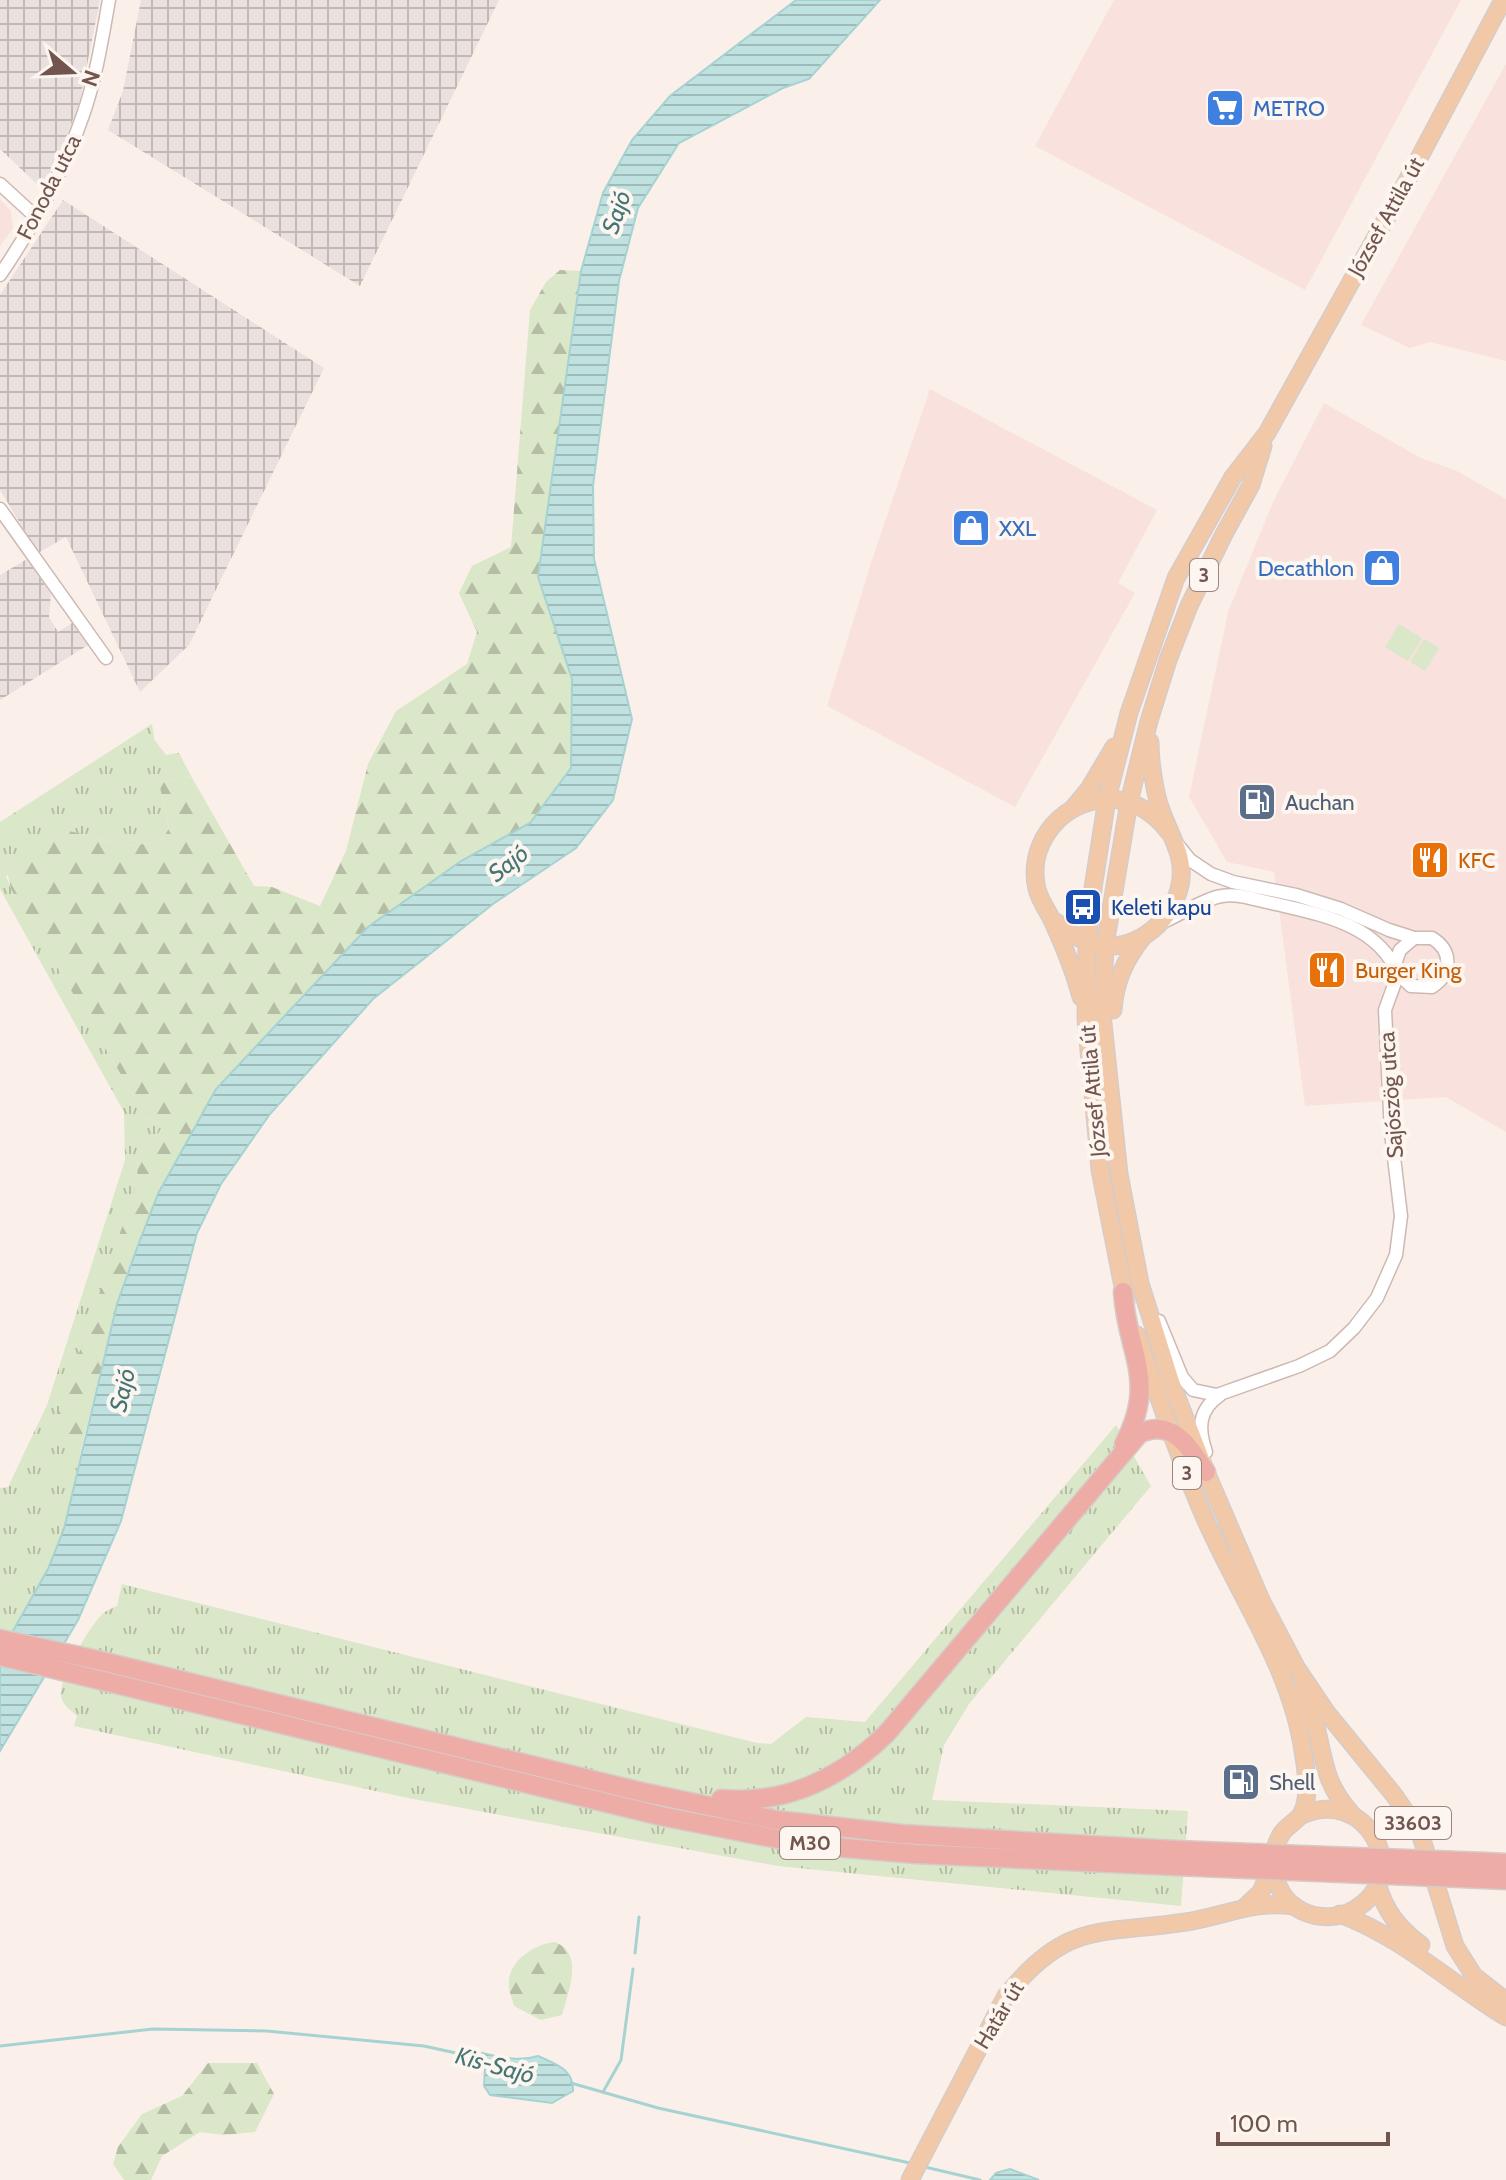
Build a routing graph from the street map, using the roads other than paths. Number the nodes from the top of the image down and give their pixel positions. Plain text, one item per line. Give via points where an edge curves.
1 (109, 0) edge
2 (1503, 0) edge
3 (0, 184) edge
4 (37, 218) junction
5 (0, 275) edge
6 (1267, 433) junction
7 (0, 509) edge
8 (106, 658) dead end
9 (1129, 713) junction
10 (1149, 721) junction
11 (1107, 799) junction
12 (1129, 802) junction
13 (1073, 808) junction
14 (1172, 836) junction
15 (1050, 916) junction
16 (1160, 924) junction
17 (1144, 936) junction
18 (1414, 938) junction
19 (1087, 942) junction
20 (1105, 945) junction
21 (1397, 969) junction
22 (1411, 986) junction
23 (1086, 1018) junction
24 (1386, 1030) junction
25 (1108, 1080) junction
26 (1140, 1283) junction
27 (1123, 1292) junction
28 (1223, 1393) junction
29 (1170, 1431) junction
30 (1117, 1457) junction
31 (1206, 1472) junction
32 (1230, 1531) junction
33 (0, 1639) edge
34 (0, 1656) edge
35 (91, 1667) junction
36 (1296, 1667) junction
37 (642, 1792) junction
38 (1300, 1816) junction
39 (1354, 1816) junction
40 (1175, 1858) junction
41 (1274, 1858) junction
42 (1506, 1863) edge
43 (1485, 1871) junction
44 (1506, 1880) edge
45 (1377, 1883) junction
46 (1294, 1906) junction
47 (1245, 1907) junction
48 (1340, 1914) junction
49 (1503, 2000) edge
50 (1506, 2017) edge
51 (910, 2180) edge

1 - 4 street, Fonoda utca via 84,114
2 - 6 main road, József Attila út / 3
3 - 4 street
4 - 5 street, Fonoda utca
6 - 9 main road, József Attila út / 3 via 1233,477 1176,578
6 - 10 main road, József Attila út / 3 via 1251,485 1189,606
7 - 8 street
9 - 11 main road, József Attila út / 3
9 - 13 main road via 1110,757
10 - 12 main road, József Attila út / 3
10 - 14 main road via 1157,799
11 - 12 main road
11 - 13 main road
11 - 19 main road, József Attila út / 3
12 - 14 main road via 1153,815
12 - 20 main road, József Attila út / 3
13 - 15 main road via 1053,825 1036,861 1037,889
14 - 16 main road via 1180,860 1180,888
14 - 18 street via 1190,860 1211,874 1341,909
15 - 19 main road
15 - 23 main road via 1073,966
16 - 17 main road
16 - 21 street via 1218,896 1240,896 1331,917 1365,934 1389,954
17 - 20 main road
17 - 25 main road via 1130,953 1114,991
18 - 21 street via 1400,950
18 - 22 street via 1438,942 1448,964 1436,985
19 - 20 main road
19 - 23 main road, József Attila út / 3
20 - 25 main road, József Attila út / 3 via 1102,1014
21 - 22 street
21 - 24 street, Sajószög utca via 1385,1010
22 - 24 street via 1399,995
23 - 27 main road, József Attila út / 3 via 1100,1170
24 - 28 street, Sajószög utca via 1401,1216 1388,1278 1362,1319 1330,1351
25 - 26 main road, József Attila út / 3
26 - 28 street via 1189,1387 1211,1396
26 - 31 main road, József Attila út / 3
27 - 29 main road, József Attila út / 3
27 - 30 highway via 1141,1393 1135,1421
28 - 32 street via 1204,1411 1200,1431 1231,1515
29 - 30 highway via 1146,1430
29 - 31 highway via 1186,1441
29 - 38 main road, József Attila út / 3 via 1291,1704 1307,1792
30 - 37 highway via 887,1733 853,1763 797,1791 760,1800
31 - 32 main road, József Attila út / 3
32 - 36 main road, József Attila út / 3
33 - 35 highway, M30
34 - 35 highway, M30
35 - 37 highway, M30
35 - 40 highway, M30 via 661,1816 778,1839 930,1855
36 - 39 main road, 3 via 1326,1775
36 - 49 main road, 33603 via 1420,1833 1455,1946 1474,1976
37 - 40 highway, M30 via 838,1828
38 - 39 main road via 1326,1808
38 - 41 main road, 3 via 1282,1834
39 - 45 main road, 3 via 1379,1845
40 - 43 highway, M30, bridge
41 - 46 main road via 1277,1883
41 - 47 main road via 1261,1892
42 - 43 highway, M30
43 - 44 highway, M30
45 - 48 main road via 1363,1903
45 - 49 main road, 3 via 1396,1925 1484,1992
46 - 47 main road, Határ út
46 - 48 main road via 1318,1916
47 - 51 main road, Határ út via 1072,1940 1031,1967 1006,1996
48 - 50 main road via 1399,1942

